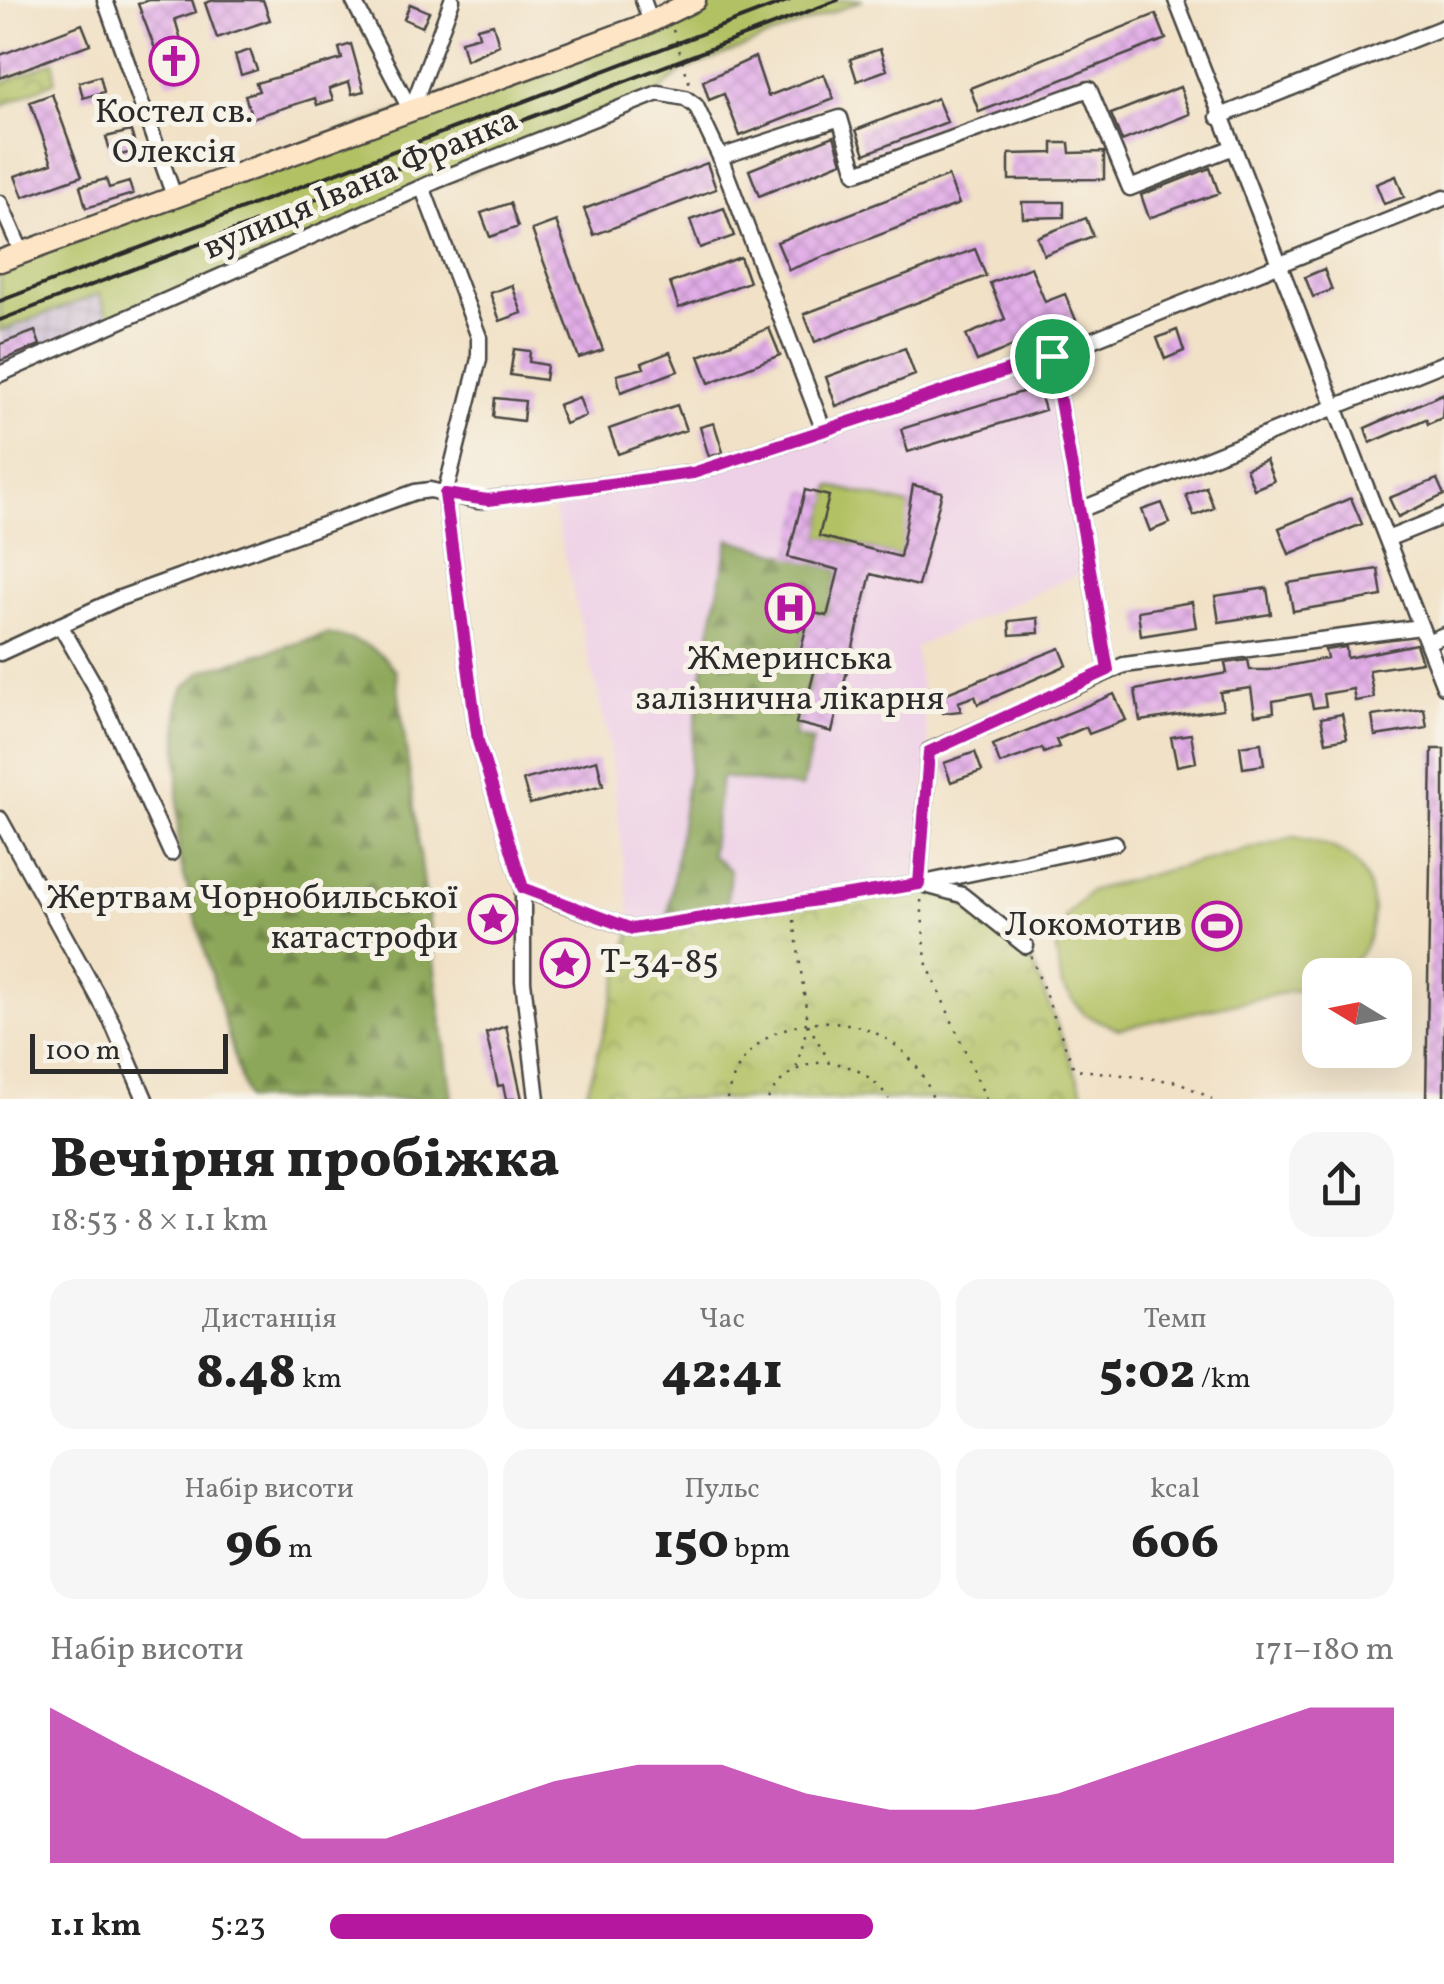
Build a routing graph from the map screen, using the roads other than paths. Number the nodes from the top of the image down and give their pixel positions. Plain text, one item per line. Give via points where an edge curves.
1 (105, 0) edge
2 (353, 0) edge
3 (452, 0) edge
4 (643, 0) edge
5 (695, 0) edge
6 (1176, 0) edge
7 (659, 18) junction
8 (1444, 28) edge
9 (411, 111) junction
10 (1218, 117) junction
11 (1231, 148) junction
12 (720, 157) junction
13 (423, 189) junction
14 (174, 196) junction
15 (1444, 198) edge
16 (0, 203) edge
17 (22, 253) junction
18 (0, 261) edge
19 (1277, 265) junction
20 (1052, 356) junction
21 (1444, 363) edge
22 (0, 374) edge
23 (1335, 406) junction
24 (824, 431) junction
25 (445, 494) junction
26 (1082, 509) junction
27 (1444, 516) edge
28 (1387, 540) junction
29 (60, 626) junction
30 (1421, 627) junction
31 (1444, 635) edge
32 (1427, 642) junction
33 (0, 653) edge
34 (1108, 670) junction
35 (1444, 686) edge
36 (0, 819) edge
37 (1114, 843) dead end
38 (171, 854) dead end
39 (919, 884) junction
40 (523, 888) junction
41 (1026, 946) road end
42 (145, 1099) edge
43 (537, 1099) edge

1 - 14 street
2 - 9 street
3 - 9 street
4 - 7 street
5 - 7 main road
6 - 10 street
7 - 9 main road
8 - 10 street
9 - 14 main road
10 - 11 street
11 - 12 street via 1130,188 1089,89 856,173 840,118
11 - 19 street
12 - 13 street, вулиця Івана Франка via 696,106 658,94
12 - 24 street
13 - 22 street, вулиця Івана Франка
13 - 25 street via 480,348
14 - 17 main road
15 - 19 street
16 - 17 street
17 - 18 main road
19 - 20 street
19 - 23 street
20 - 24 street
20 - 26 street
21 - 23 street
23 - 26 street
23 - 28 street
24 - 25 street via 693,473 488,500
25 - 29 street via 415,492
25 - 40 street via 478,741
26 - 34 street
27 - 28 street
28 - 30 street
29 - 33 street
29 - 38 street via 94,684
30 - 32 street
30 - 34 street
31 - 32 street
32 - 35 street
34 - 39 street via 929,752
36 - 42 street via 112,1020
37 - 39 street
39 - 40 street via 632,929
39 - 41 street via 962,896
40 - 43 street via 524,982

